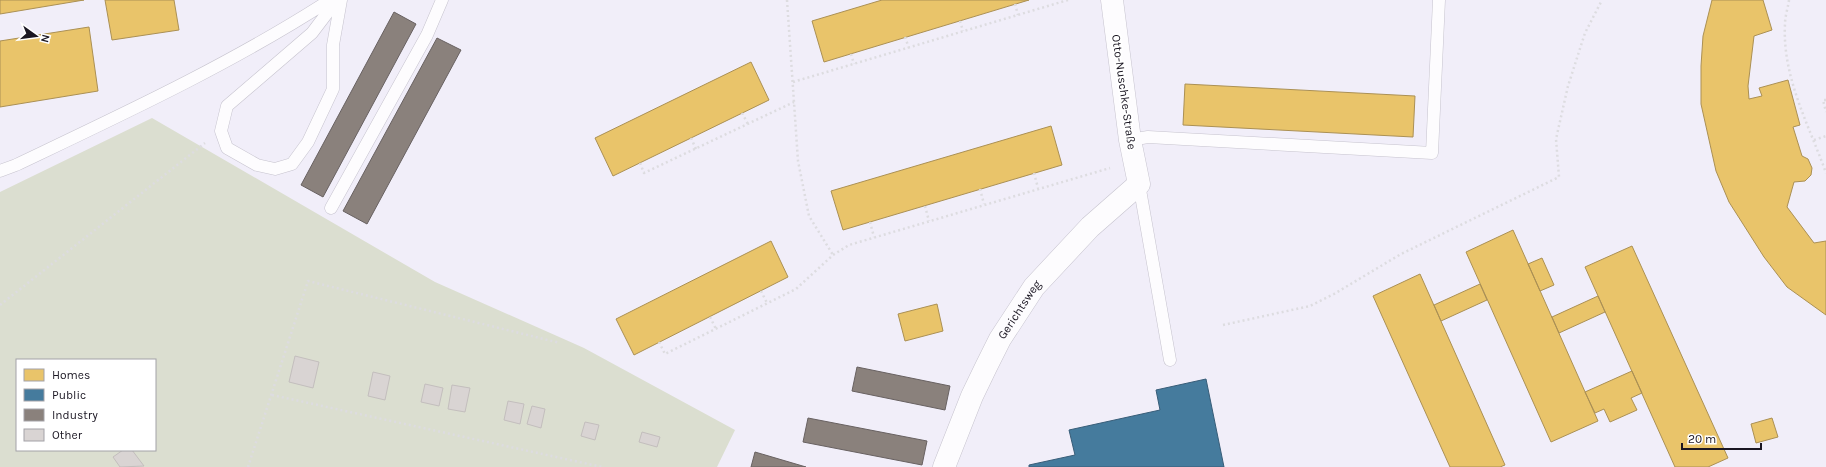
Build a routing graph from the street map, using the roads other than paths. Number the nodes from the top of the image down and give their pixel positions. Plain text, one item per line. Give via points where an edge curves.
1 (330, 0) edge
2 (337, 0) edge
3 (341, 0) edge
4 (442, 0) edge
5 (1112, 0) edge
6 (1439, 0) edge
7 (1130, 140) junction
8 (0, 170) edge
9 (1139, 184) junction
10 (332, 208) dead end
11 (1170, 360) dead end
12 (944, 467) edge

1 - 8 lane via 284,30 148,102 16,166
2 - 3 lane via 312,33 226,106 221,131 227,148 257,165 276,169 292,164 308,142 333,89 333,45
4 - 10 lane via 428,35
5 - 7 street, Otto-Nuschke-Straße
6 - 7 lane via 1432,153 1148,137
7 - 9 street, Otto-Nuschke-Straße
9 - 11 lane
9 - 12 street, Gerichtsweg via 1090,227 1034,287 1000,339 972,396

